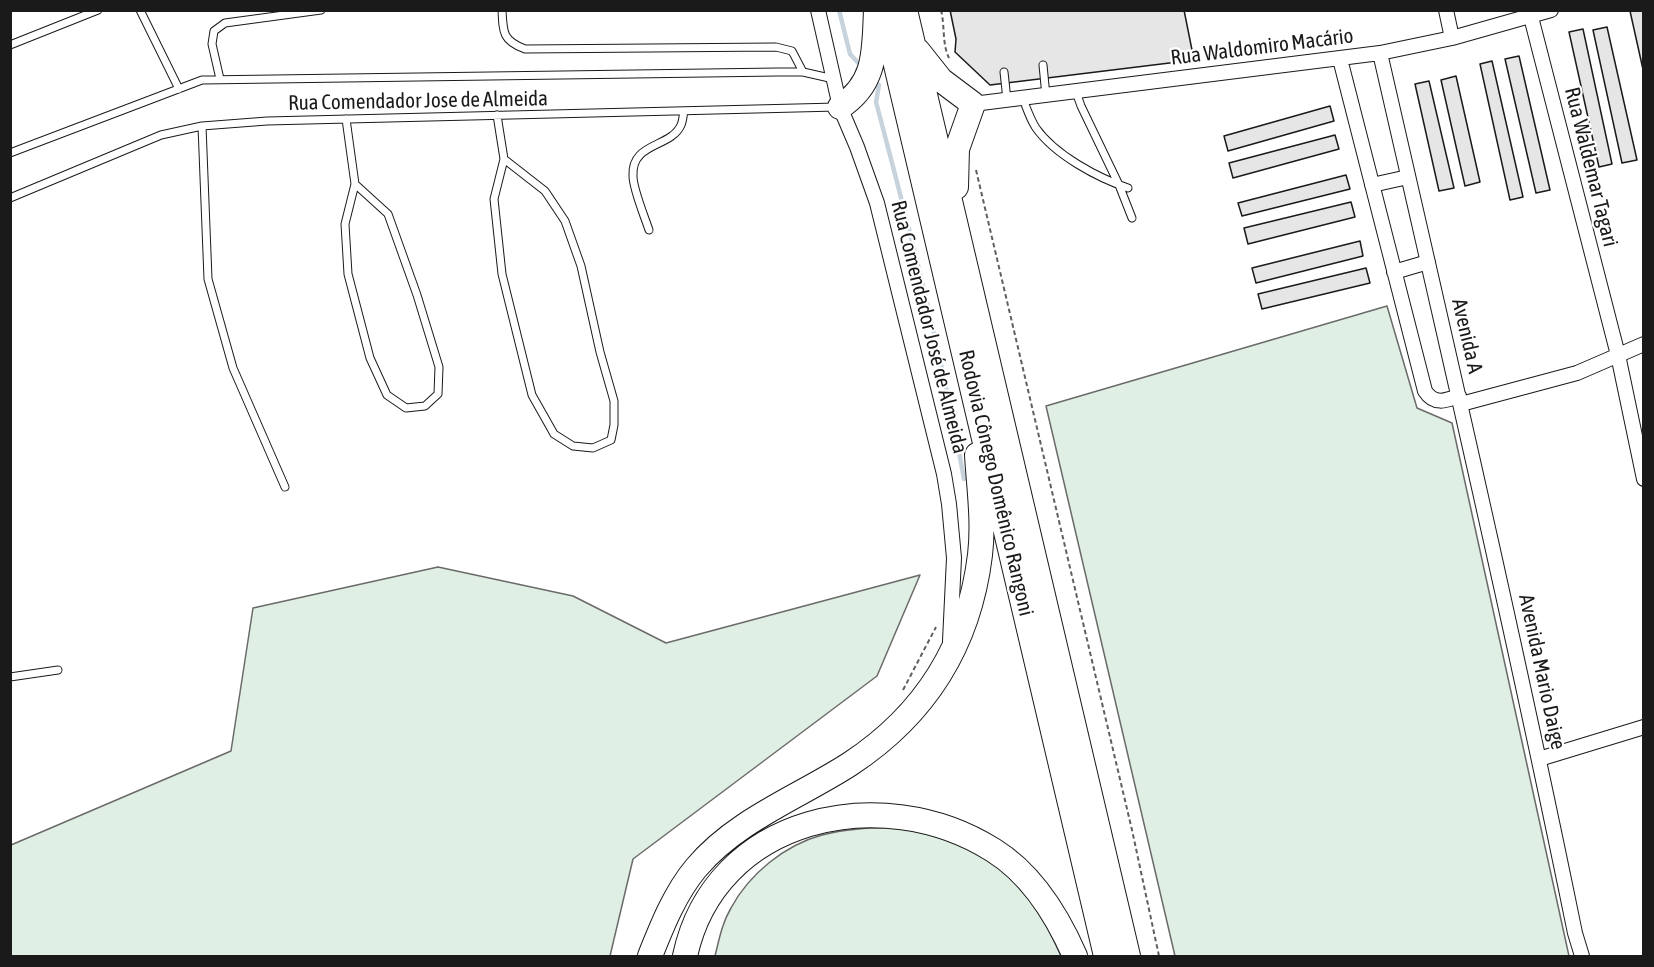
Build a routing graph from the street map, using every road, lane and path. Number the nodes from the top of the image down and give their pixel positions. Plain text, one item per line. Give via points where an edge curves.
1 (98, 10) edge
2 (140, 10) edge
3 (321, 10) edge
4 (502, 10) edge
5 (818, 10) edge
6 (876, 10) edge
7 (883, 10) edge
8 (905, 10) edge
9 (941, 10) edge
10 (1446, 10) edge
11 (1551, 10) edge
12 (1531, 17) junction
13 (1452, 38) junction
14 (10, 45) edge
15 (913, 45) junction
16 (1380, 53) junction
17 (1340, 59) junction
18 (952, 62) dead end
19 (1043, 65) dead end
20 (803, 72) junction
21 (1004, 72) dead end
22 (220, 79) junction
23 (834, 79) junction
24 (179, 89) junction
25 (1077, 92) junction
26 (1046, 96) junction
27 (1023, 99) junction
28 (1007, 100) junction
29 (973, 104) junction
30 (840, 107) junction
31 (684, 111) junction
32 (497, 115) junction
33 (346, 119) junction
34 (202, 126) junction
35 (10, 153) edge
36 (504, 159) junction
37 (976, 167) dead end
38 (1408, 177) junction
39 (355, 184) junction
40 (1119, 185) junction
41 (1372, 185) junction
42 (1128, 188) dead end
43 (10, 198) edge
44 (1132, 218) dead end
45 (956, 220) junction
46 (649, 230) dead end
47 (1428, 262) junction
48 (1394, 272) junction
49 (1644, 344) edge
50 (1618, 355) junction
51 (975, 395) junction
52 (1460, 400) junction
53 (1644, 479) edge
54 (285, 487) dead end
55 (937, 625) dead end
56 (949, 661) junction
57 (58, 670) dead end
58 (10, 677) edge
59 (902, 691) dead end
60 (1644, 727) edge
61 (1539, 759) junction
62 (651, 957) edge
63 (685, 957) edge
64 (1075, 957) edge
65 (1106, 957) edge
66 (1128, 957) edge
67 (1159, 957) edge
68 (1582, 957) edge

1 - 14 lane
2 - 24 lane
3 - 22 lane via 225,23 214,31 212,44
4 - 20 lane via 503,29 511,44 525,49 776,47 792,51
5 - 23 street, Rua Comendador José de Almeida
6 - 30 highway via 867,76 858,93
7 - 51 highway, Rodovia Cônego Domênico Rangoni
8 - 15 highway, Rodovia Cônego Domênico Rangoni
9 - 18 path via 944,46
10 - 13 street
11 - 12 street, Rua Waldomiro Macário
12 - 13 street, Rua Waldomiro Macário
12 - 50 street, Rua Waldemar Tagari
13 - 16 street, Rua Waldomiro Macário
15 - 29 highway via 941,80
15 - 45 highway, Rodovia Cônego Domênico Rangoni
16 - 17 street, Rua Waldomiro Macário
16 - 38 street, Avenida A
17 - 25 street, Rua Waldomiro Macário
17 - 41 street, Avenida A
19 - 26 lane
20 - 22 lane
20 - 23 lane
21 - 28 lane
22 - 24 lane via 202,80
23 - 30 street, Rua Comendador José de Almeida
24 - 35 lane
25 - 26 street, Rua Waldomiro Macário
25 - 40 lane
26 - 27 street, Rua Waldomiro Macário
27 - 28 street, Rua Waldomiro Macário
27 - 40 lane via 1037,130 1054,146
28 - 29 street, Rua Waldomiro Macário
29 - 45 highway via 957,149
30 - 31 lane, Rua Comendador Jose de Almeida
30 - 56 street, Rua Comendador José de Almeida via 877,203 944,474 954,558
31 - 32 lane, Rua Comendador Jose de Almeida
31 - 46 lane via 675,133 636,158 633,176
32 - 33 lane, Rua Comendador Jose de Almeida
32 - 36 lane
33 - 34 lane, Rua Comendador Jose de Almeida
33 - 39 lane
34 - 43 lane, Rua Comendador Jose de Almeida via 161,135
34 - 54 lane via 208,279 233,368
36 - 36 lane via 494,199 502,274 532,395 554,434 573,446 593,448 611,440 614,401 581,266 565,220 545,191
37 - 67 path
38 - 41 street
38 - 47 street, Avenida A
39 - 39 lane via 388,214 417,295 439,367 438,394 425,406 406,408 387,395 370,358 348,274 345,224
40 - 42 lane
40 - 44 lane
41 - 48 street, Avenida A
45 - 66 highway, Rodovia Cônego Domênico Rangoni
47 - 48 street
47 - 52 street, Avenida A
48 - 52 street, Avenida A via 1425,391 1437,401
49 - 50 street
50 - 52 street via 1577,373
50 - 53 street, Rua Waldemar Tagari
51 - 56 highway via 982,519 980,553 973,593
51 - 65 highway, Rodovia Cônego Domênico Rangoni
52 - 61 street, Avenida Mario Daige
55 - 59 path
56 - 62 highway via 923,699 888,736 836,772 740,828 707,855 670,909
57 - 58 lane
60 - 61 street
61 - 68 street, Avenida Mario Daige
63 - 64 highway via 702,908 734,867 756,849 808,824 896,815 964,833 995,851 1043,897

